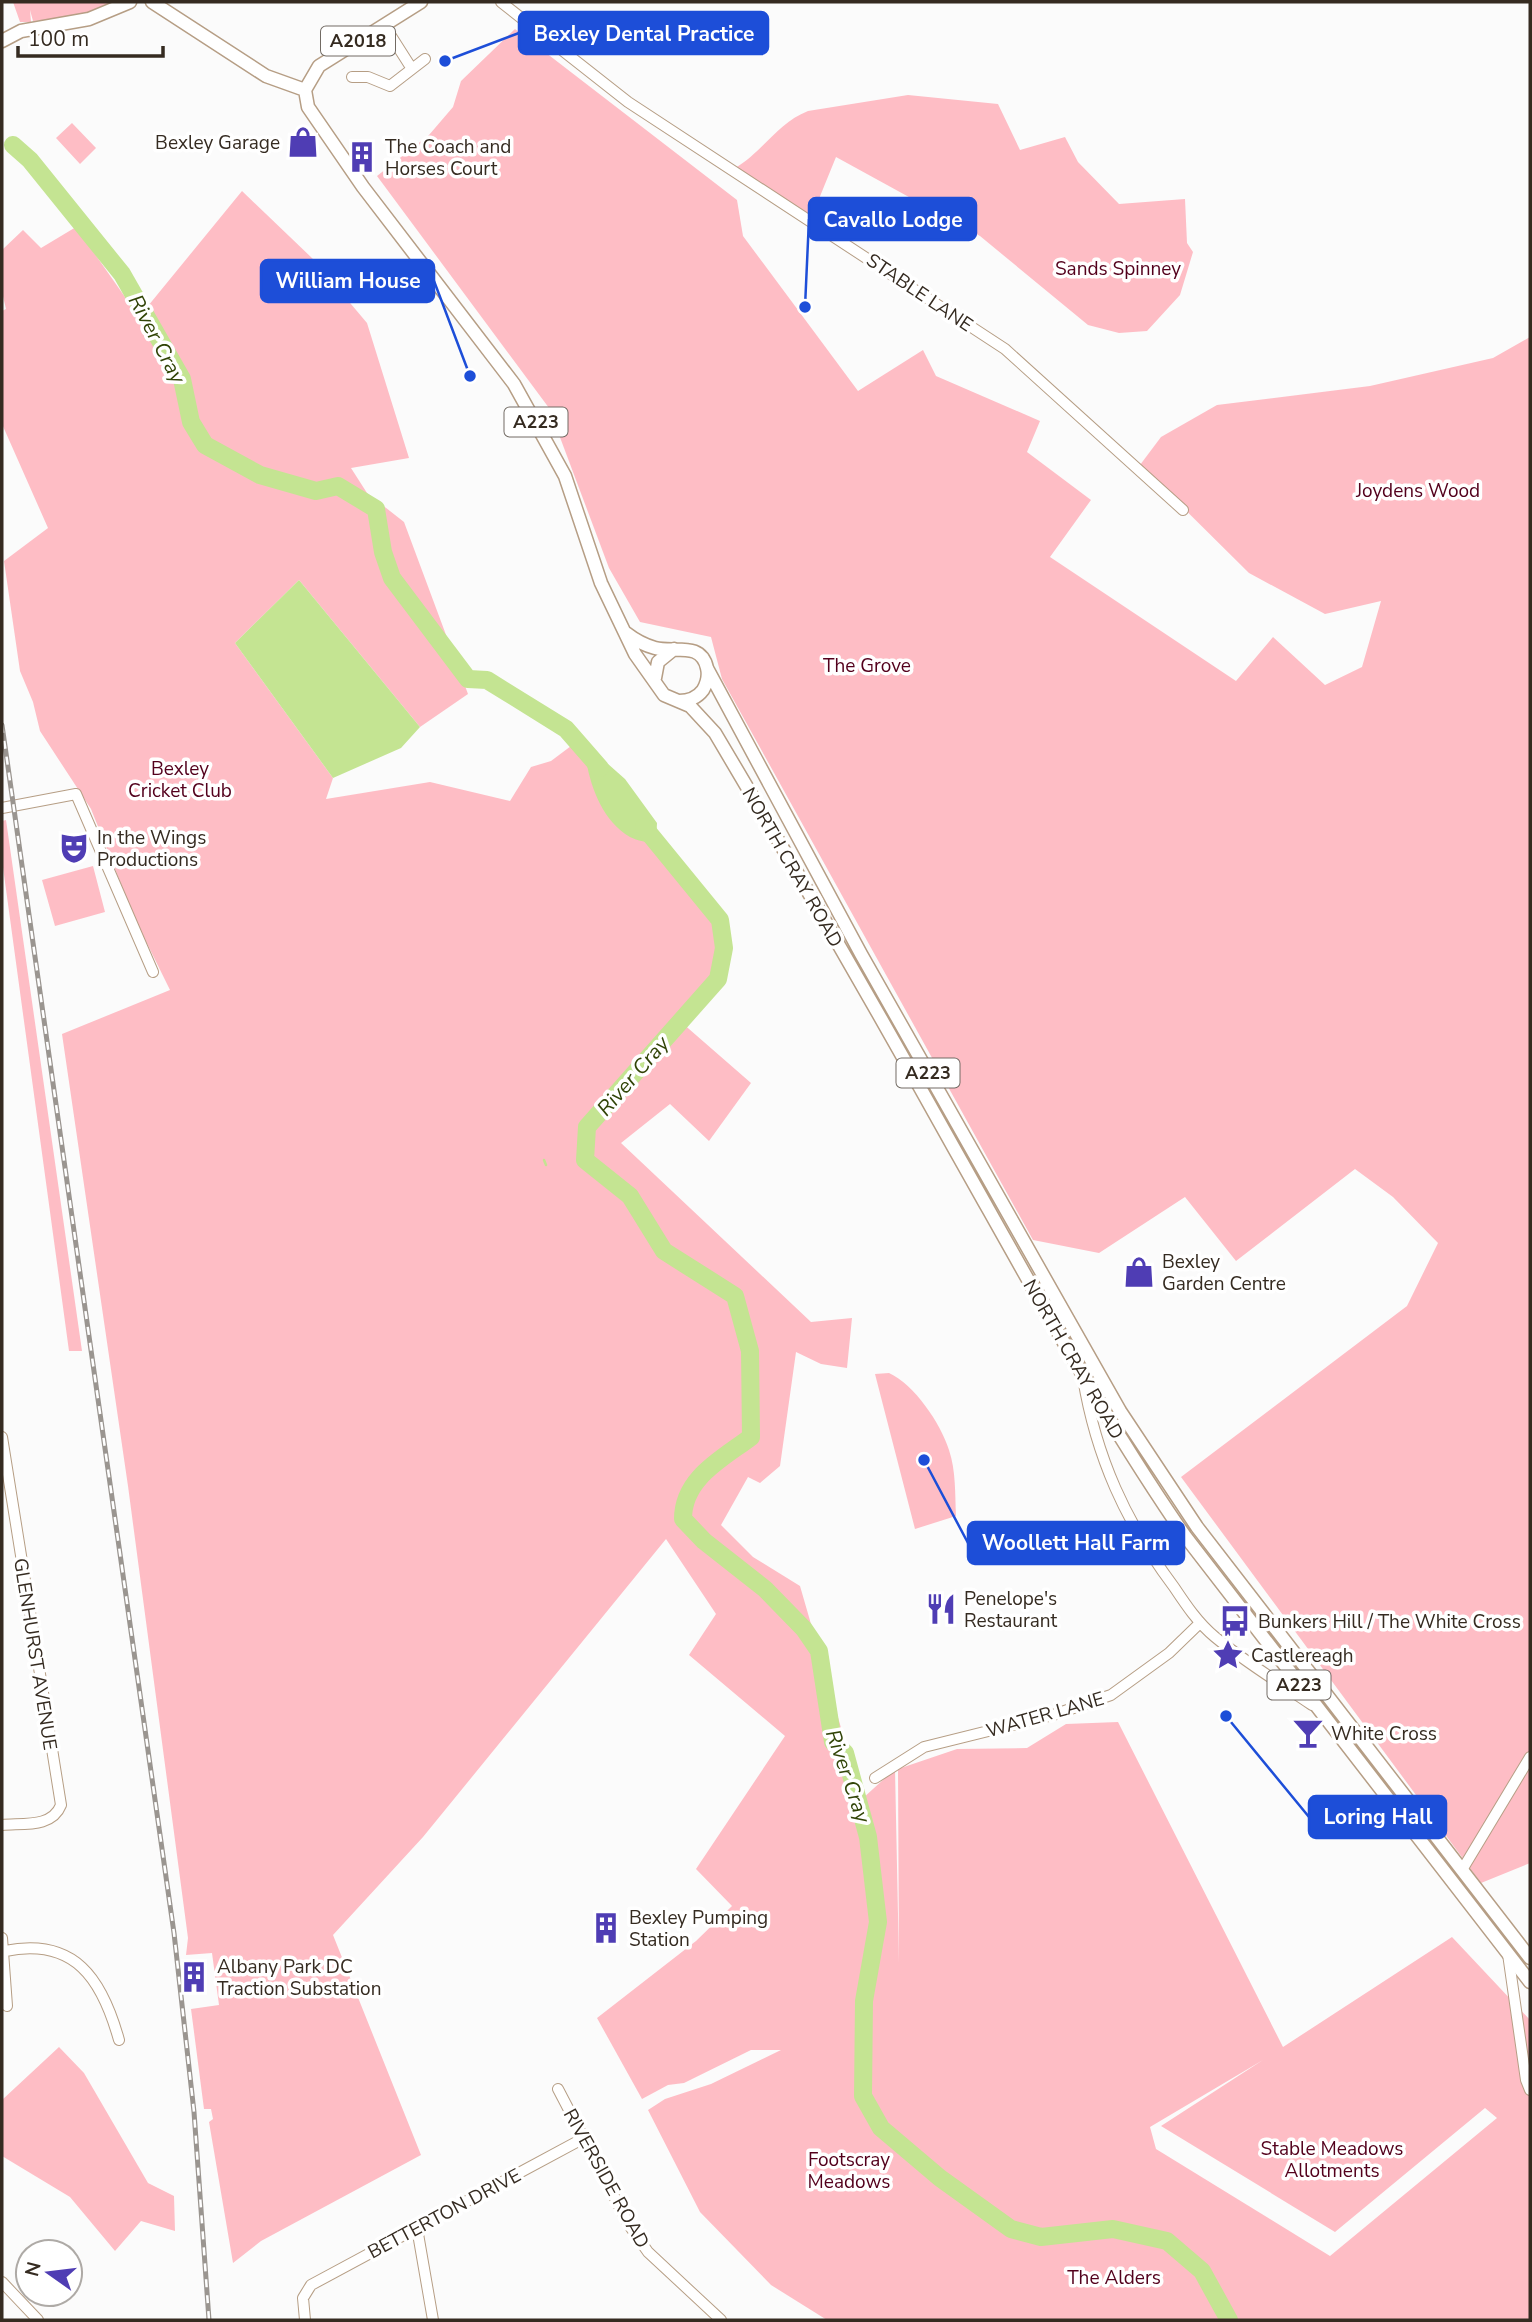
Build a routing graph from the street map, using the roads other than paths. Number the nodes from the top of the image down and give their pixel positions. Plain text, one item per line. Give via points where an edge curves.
1 (130, 2) edge
2 (152, 2) edge
3 (421, 2) edge
4 (501, 2) edge
5 (384, 25) junction
6 (2, 41) edge
7 (425, 59) dead end
8 (412, 69) junction
9 (352, 77) dead end
10 (305, 90) junction
11 (1184, 510) dead end
12 (623, 630) junction
13 (676, 648) junction
14 (708, 670) junction
15 (655, 678) junction
16 (677, 701) junction
17 (2, 808) edge
18 (153, 972) dead end
19 (1083, 1378) junction
20 (2, 1437) edge
21 (1200, 1623) junction
22 (1318, 1709) junction
23 (1530, 1757) edge
24 (875, 1778) dead end
25 (2, 1825) edge
26 (1462, 1870) junction
27 (2, 1938) edge
28 (5, 1951) junction
29 (1508, 1954) junction
30 (1530, 1958) edge
31 (1530, 1982) edge
32 (7, 2006) dead end
33 (119, 2040) dead end
34 (558, 2089) dead end
35 (1530, 2090) edge
36 (584, 2138) junction
37 (417, 2228) junction
38 (2, 2282) edge
39 (38, 2320) edge
40 (305, 2320) edge
41 (433, 2320) edge
42 (721, 2320) edge

1 - 6 main road via 89,19 21,31
2 - 10 main road via 266,76
3 - 5 main road, A2018
4 - 11 street, STABLE LANE via 677,135 1005,349
5 - 8 street
5 - 10 main road, A2018 via 319,66
7 - 8 street
8 - 9 street via 390,86
10 - 12 main road, A223 via 308,107 363,187 514,384 565,476 601,583
12 - 13 main road, A223 via 635,641 655,648
12 - 15 main road, A223
13 - 14 main road, A223 via 699,655
13 - 15 main road via 657,662
14 - 16 main road via 700,693
14 - 26 main road, NORTH CRAY ROAD / A223 via 861,954 1120,1411 1197,1527
15 - 16 main road, A223 via 664,695
16 - 19 main road, NORTH CRAY ROAD / A223 via 690,706 715,733
17 - 18 street via 76,793
19 - 21 street via 1097,1445 1117,1498 1155,1563
19 - 22 main road, NORTH CRAY ROAD / A223 via 1185,1536
20 - 25 street, GLENHURST AVENUE via 61,1805 47,1821
21 - 22 street
21 - 24 street, WATER LANE via 1169,1653 1111,1695 1053,1715 924,1747
22 - 29 main road, NORTH CRAY ROAD / A223
23 - 26 street
26 - 30 main road, NORTH CRAY ROAD / A223
27 - 28 street
28 - 32 street
28 - 33 street via 44,1948 71,1960 104,1992
29 - 31 main road, NORTH CRAY ROAD / A223
29 - 35 street
34 - 36 street, RIVERSIDE ROAD
36 - 37 street, BETTERTON DRIVE
36 - 42 street, RIVERSIDE ROAD via 648,2252
37 - 40 street, BETTERTON DRIVE via 311,2285 305,2291
37 - 41 street
38 - 39 street

